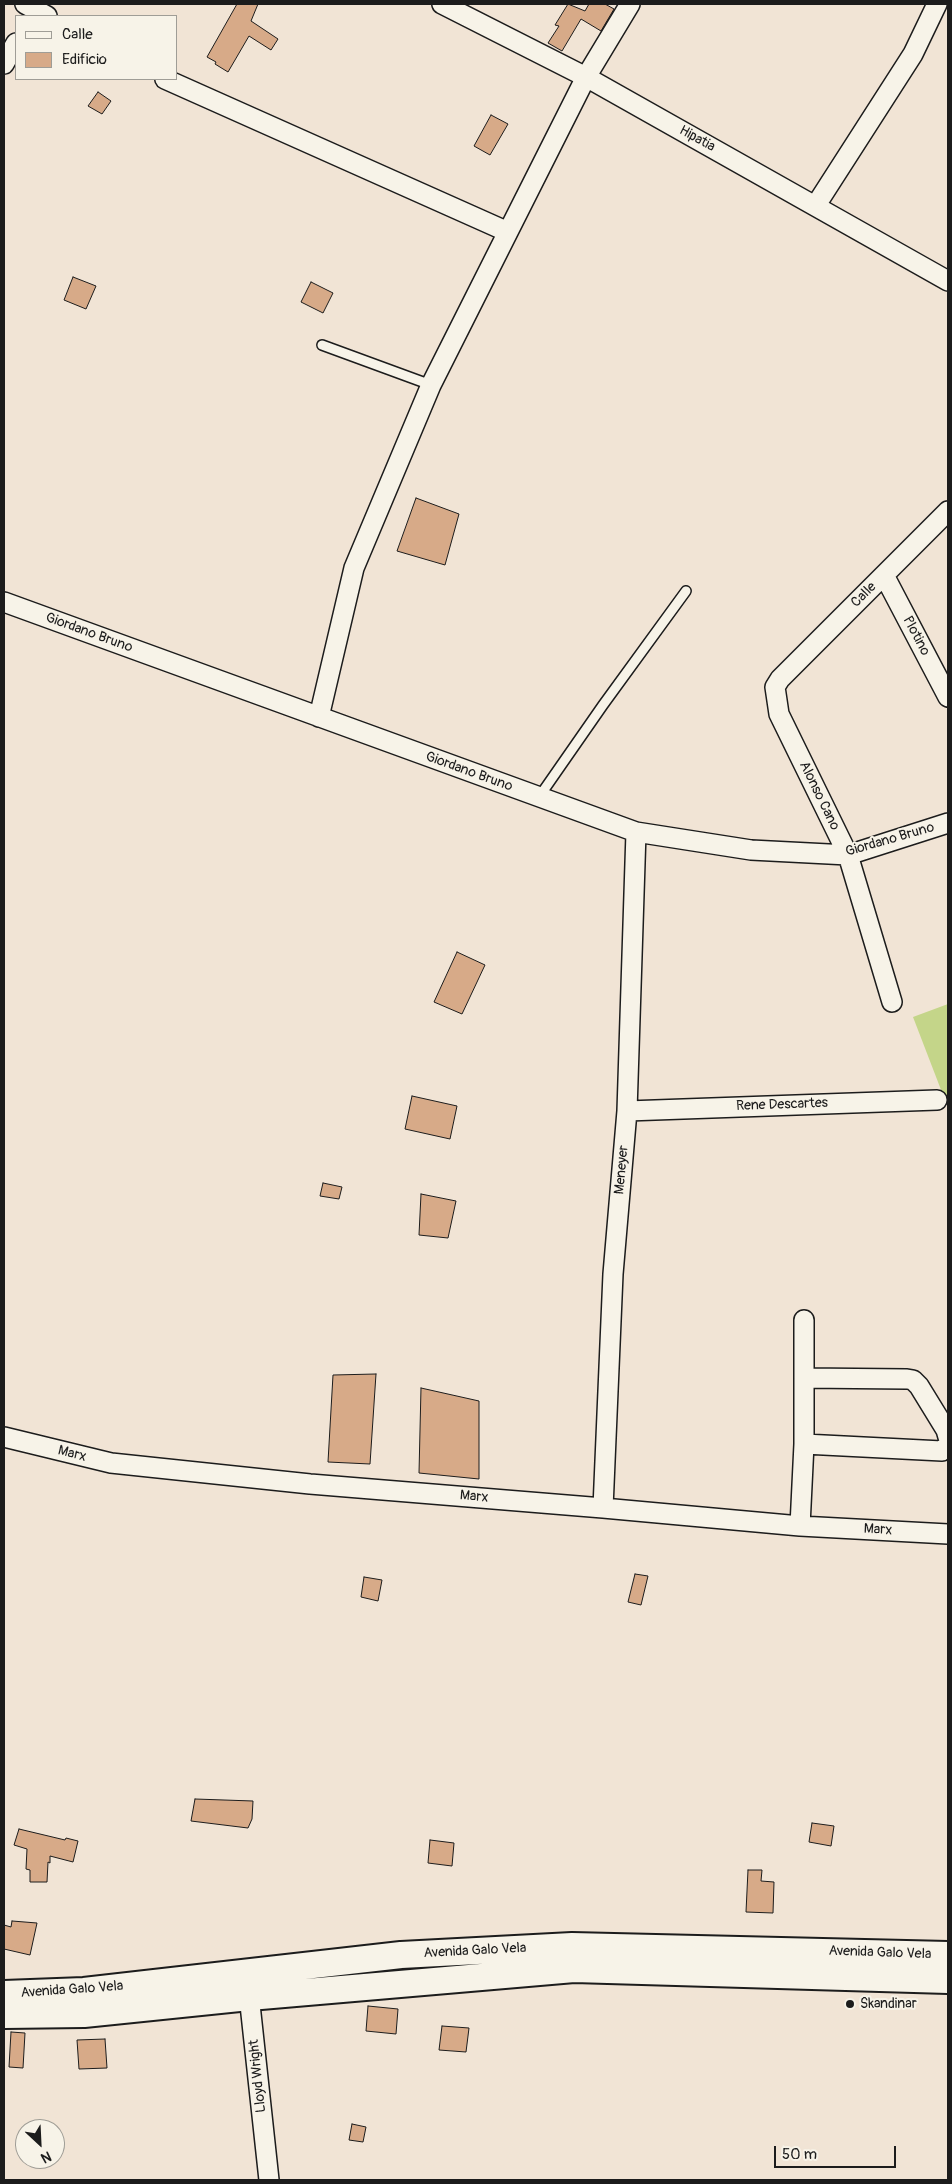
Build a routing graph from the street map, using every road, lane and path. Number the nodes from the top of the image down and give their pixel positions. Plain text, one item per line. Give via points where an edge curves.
1 (442, 4) edge
2 (630, 4) edge
3 (937, 4) edge
4 (15, 45) edge
5 (4, 64) edge
6 (586, 77) junction
7 (168, 80) edge
8 (816, 205) junction
9 (508, 232) junction
10 (948, 281) edge
11 (322, 345) dead end
12 (431, 385) junction
13 (948, 511) edge
14 (884, 575) junction
15 (686, 591) dead end
16 (4, 602) edge
17 (780, 679) joint
18 (948, 697) edge
19 (319, 718) junction
20 (539, 797) junction
21 (948, 823) edge
22 (636, 832) junction
23 (848, 855) junction
24 (892, 1002) dead end
25 (937, 1100) dead end
26 (627, 1111) junction
27 (804, 1320) dead end
28 (804, 1378) junction
29 (4, 1436) edge
30 (948, 1437) edge
31 (804, 1444) junction
32 (948, 1445) edge
33 (604, 1508) junction
34 (800, 1526) junction
35 (948, 1534) edge
36 (844, 1951) junction
37 (948, 1955) edge
38 (573, 1958) junction
39 (843, 1978) junction
40 (948, 1980) edge
41 (248, 1985) junction
42 (4, 1994) edge
43 (4, 2015) edge
44 (269, 2180) edge

1 - 6 street, Hipatia
2 - 6 street
3 - 8 street via 913,54
4 - 5 street
6 - 8 street, Hipatia
6 - 9 street
7 - 9 street
8 - 10 street, Hipatia
9 - 12 street
11 - 12 lane
12 - 19 street via 354,568
13 - 14 street, Calle
14 - 17 street, Calle
14 - 18 street, Plotino
15 - 20 lane
16 - 19 street, Giordano Bruno
17 - 23 street, Alonso Cano via 775,688 778,714
19 - 20 street, Giordano Bruno
20 - 22 street, Giordano Bruno
21 - 23 street, Giordano Bruno
22 - 23 street, Giordano Bruno via 751,850
22 - 26 street, Meneyer
23 - 24 street, Alonso Cano
25 - 26 street, Rene Descartes
26 - 33 street, Meneyer via 613,1274
27 - 28 street
28 - 30 street via 913,1380
28 - 31 street
29 - 33 street, Marx via 111,1463 310,1484
31 - 32 street via 942,1451
31 - 34 street
33 - 34 street, Marx
34 - 35 street, Marx
36 - 37 main road, Avenida Galo Vela
36 - 38 main road, Avenida Galo Vela
36 - 39 main road
38 - 39 main road, Avenida Galo Vela
38 - 41 main road, Avenida Galo Vela via 401,1955
39 - 40 main road, Avenida Galo Vela
41 - 42 main road, Avenida Galo Vela
41 - 43 main road, Avenida Galo Vela via 84,2014
41 - 44 street, Lloyd Wright

